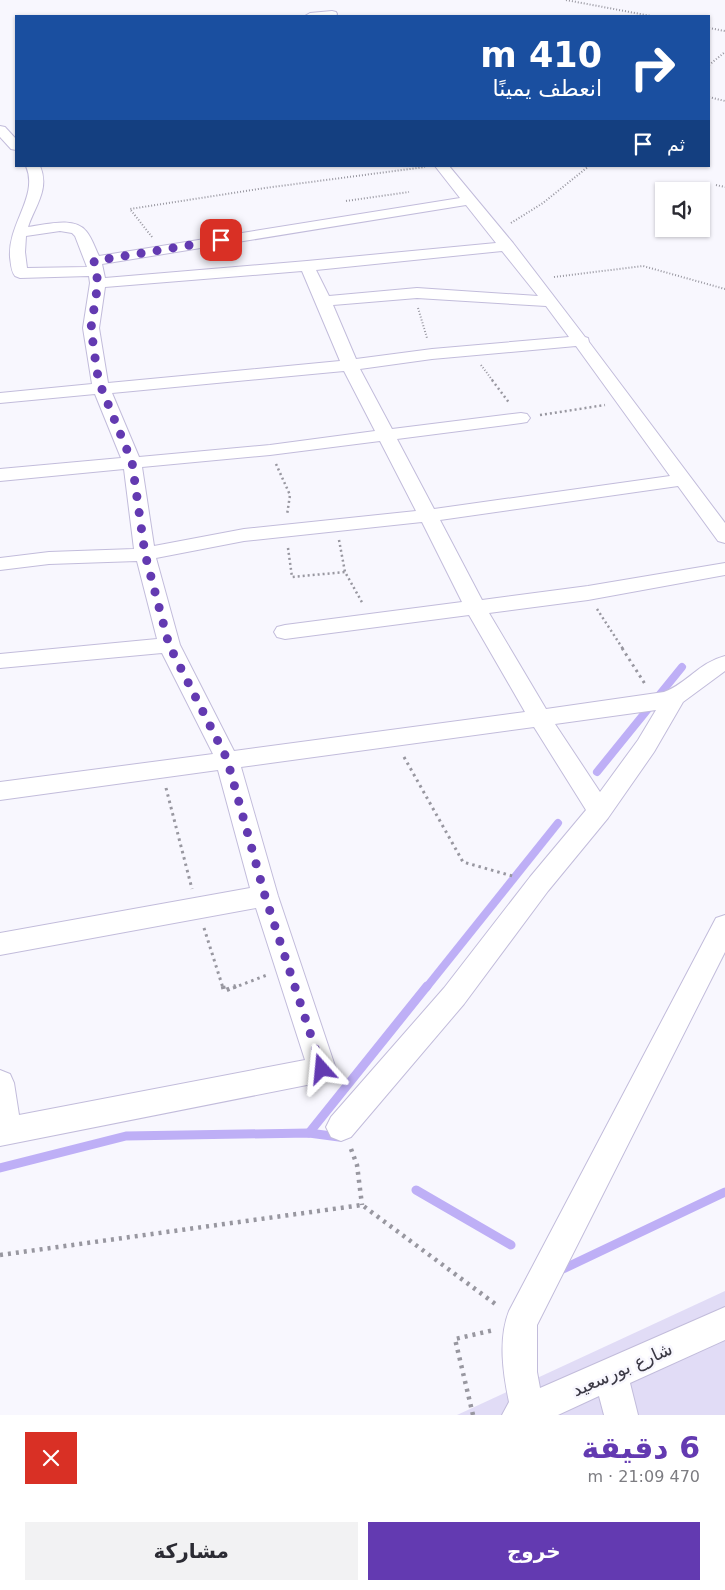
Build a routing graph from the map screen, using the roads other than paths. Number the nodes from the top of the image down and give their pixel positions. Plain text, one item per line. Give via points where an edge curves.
1 (324, 2) dead end
2 (333, 15) edge
3 (0, 130) edge
4 (15, 144) edge
5 (15, 145) edge
6 (0, 147) edge
7 (33, 167) edge
8 (443, 167) edge
9 (468, 201) junction
10 (16, 227) junction
11 (508, 246) junction
12 (307, 266) junction
13 (96, 272) junction
14 (323, 301) junction
15 (552, 302) junction
16 (582, 341) junction
17 (350, 365) junction
18 (101, 387) junction
19 (0, 398) edge
20 (521, 418) road end
21 (386, 435) junction
22 (132, 462) junction
23 (0, 475) edge
24 (683, 480) junction
25 (426, 516) junction
26 (725, 537) edge
27 (145, 554) junction
28 (0, 564) edge
29 (725, 569) edge
30 (476, 608) junction
31 (285, 632) dead end
32 (169, 645) junction
33 (0, 661) edge
34 (725, 663) edge
35 (666, 699) junction
36 (540, 718) junction
37 (227, 759) junction
38 (0, 791) edge
39 (599, 811) junction
40 (265, 896) junction
41 (725, 926) edge
42 (0, 944) edge
43 (0, 1083) edge
44 (341, 1127) dead end
45 (3, 1131) edge
46 (725, 1323) edge
47 (611, 1374) junction
48 (524, 1413) edge
49 (621, 1415) edge

1 - 2 street
3 - 4 street
5 - 6 street
7 - 10 street via 39,180 38,188
8 - 9 street
9 - 11 street
9 - 13 street via 162,250
10 - 13 street via 76,229
10 - 13 street via 20,273
11 - 12 street
11 - 15 street
12 - 13 street
12 - 14 street
13 - 18 street via 91,335
14 - 15 street via 418,293
14 - 17 street
15 - 16 street
16 - 17 street via 432,354
16 - 24 street
17 - 18 street
17 - 21 street
18 - 19 street
18 - 22 street
20 - 21 street
21 - 22 street via 270,450
21 - 25 street
22 - 23 street
22 - 27 street
24 - 25 street
24 - 26 street
25 - 27 street via 284,529
25 - 30 street
27 - 28 street via 49,558
27 - 32 street
29 - 30 street via 588,594
30 - 31 street
30 - 36 street
32 - 33 street
32 - 37 street
34 - 35 street via 710,668 684,692
35 - 36 street
35 - 39 street via 646,746
36 - 37 street
36 - 39 street
37 - 38 street
37 - 40 street
39 - 44 street via 454,996
40 - 42 street
40 - 45 street via 322,1069
41 - 48 street via 521,1323 520,1372
43 - 45 street
46 - 47 street, شارع بورسعيد
47 - 48 street, شارع بورسعيد
47 - 49 street

